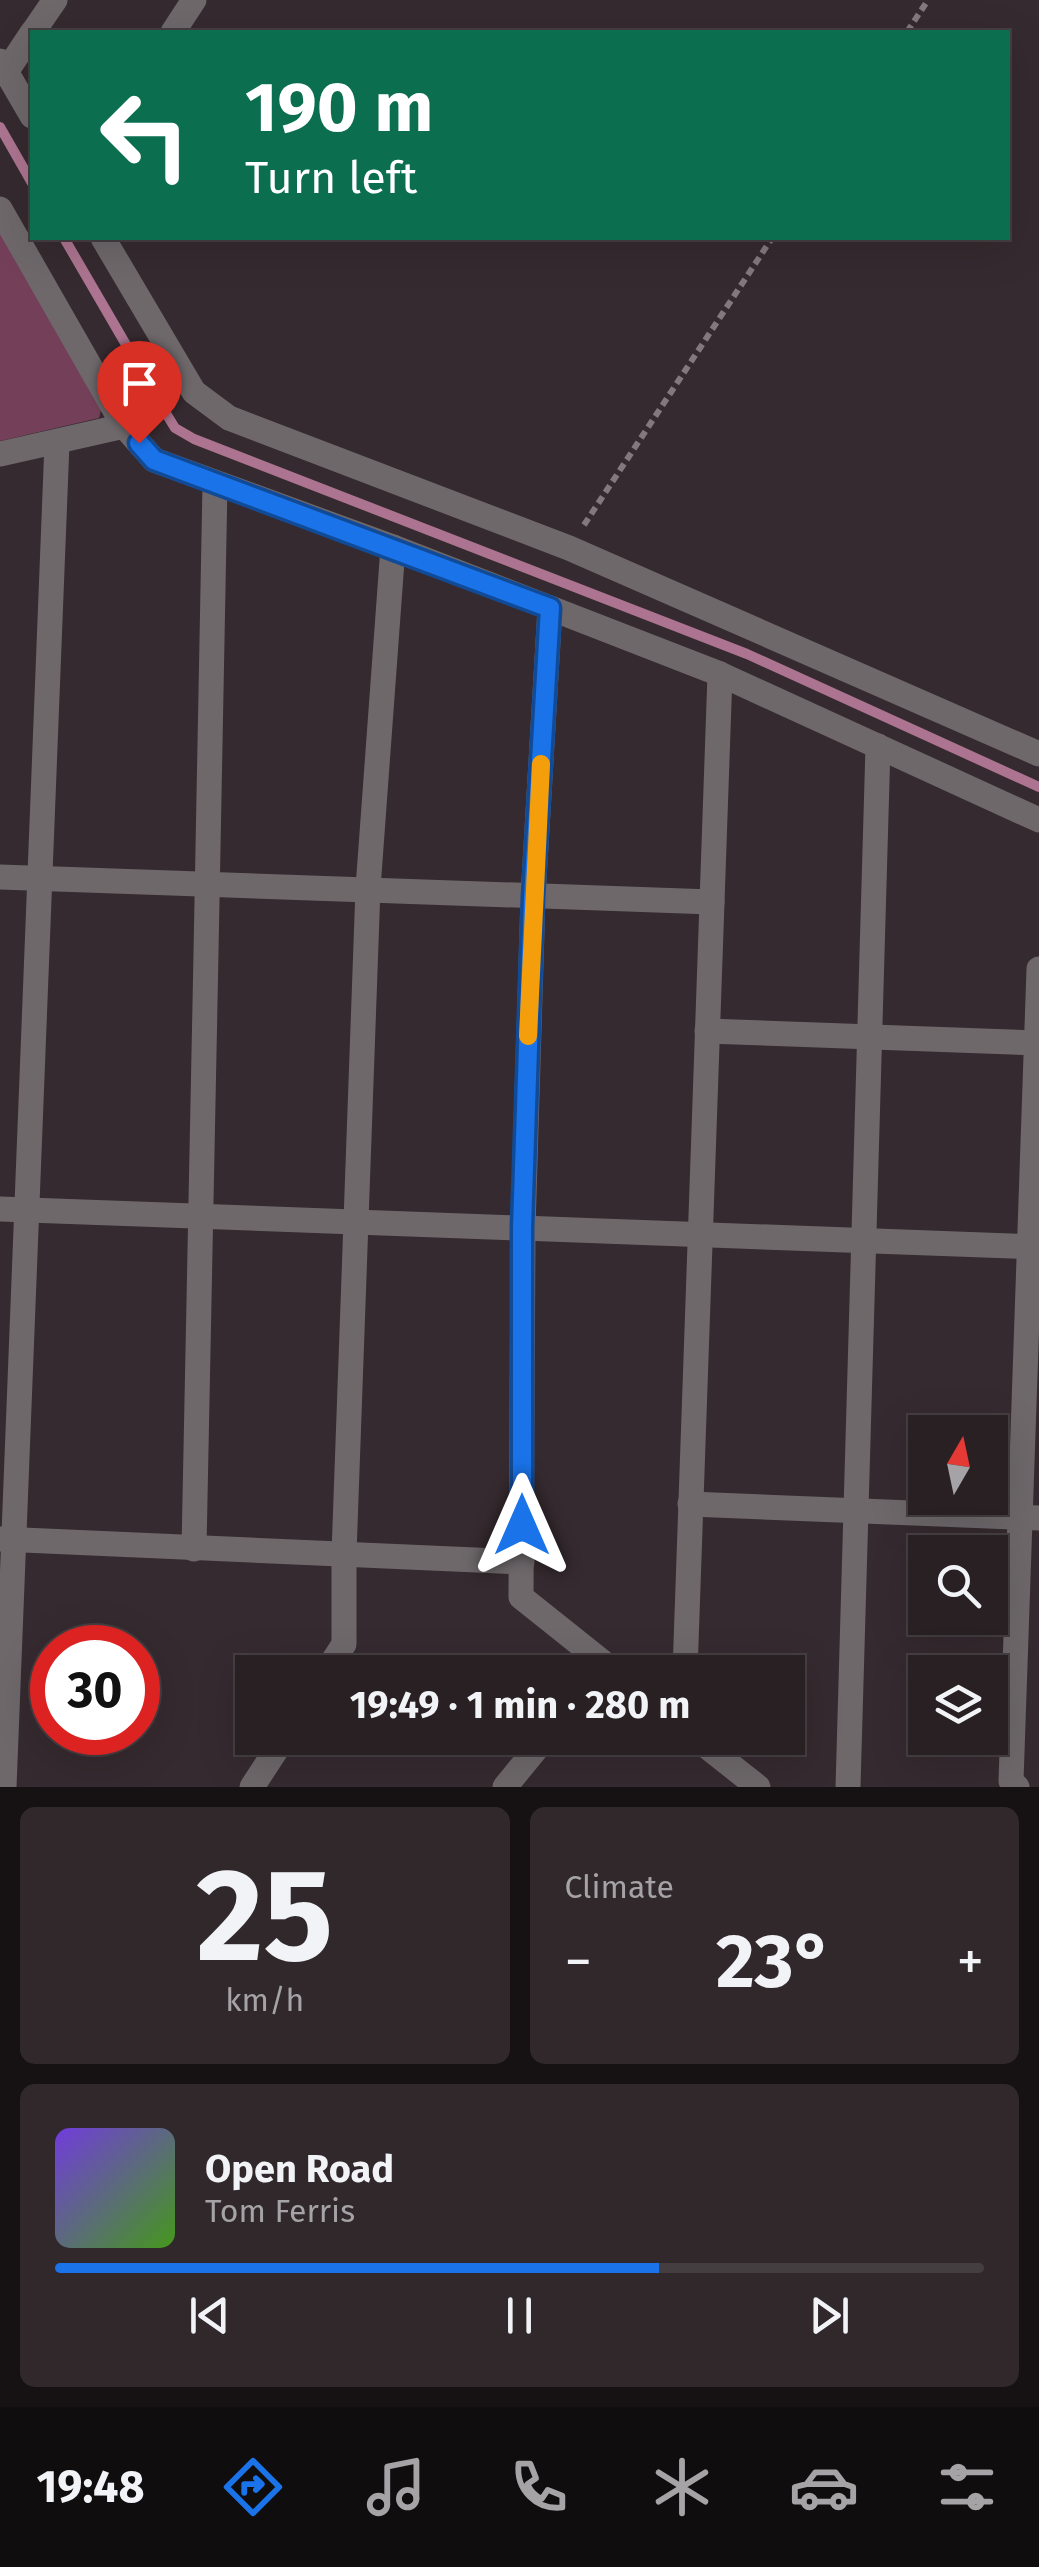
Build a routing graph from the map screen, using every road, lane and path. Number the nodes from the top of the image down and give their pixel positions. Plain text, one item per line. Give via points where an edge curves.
1 (55, 0) edge
2 (194, 0) edge
3 (928, 0) edge
4 (35, 30) edge
5 (174, 30) edge
6 (907, 30) edge
7 (30, 36) edge
8 (3, 66) edge
9 (30, 113) edge
10 (0, 209) edge
11 (105, 240) edge
12 (771, 240) edge
13 (124, 426) junction
14 (57, 443) junction
15 (0, 454) edge
16 (215, 484) junction
17 (392, 547) junction
18 (569, 548) junction
19 (550, 608) junction
20 (720, 674) junction
21 (878, 746) junction
22 (1039, 754) edge
23 (1039, 820) edge
24 (0, 877) edge
25 (40, 879) junction
26 (205, 882) junction
27 (368, 888) junction
28 (533, 897) junction
29 (712, 902) junction
30 (1039, 969) edge
31 (707, 1031) junction
32 (870, 1036) junction
33 (1038, 1043) edge
34 (13, 1209) edge
35 (204, 1218) junction
36 (356, 1220) junction
37 (522, 1228) junction
38 (700, 1235) junction
39 (864, 1240) junction
40 (1034, 1246) edge
41 (690, 1504) junction
42 (856, 1511) junction
43 (1030, 1518) edge
44 (7, 1540) edge
45 (194, 1549) junction
46 (344, 1554) junction
47 (522, 1562) junction
48 (337, 1655) edge
49 (589, 1655) edge
50 (685, 1655) edge
51 (273, 1755) edge
52 (532, 1755) edge
53 (716, 1755) edge
54 (751, 1785) edge
55 (4, 1787) edge
56 (252, 1787) edge
57 (505, 1787) edge
58 (848, 1787) edge
59 (1017, 1787) edge

1 - 4 street
2 - 5 street
3 - 6 path
7 - 8 street
8 - 9 street
10 - 13 street
11 - 18 street via 194,392 209,406
12 - 18 path
13 - 14 street
13 - 16 street via 154,460
14 - 15 street
14 - 25 street
16 - 17 street
16 - 26 street
17 - 19 street
17 - 27 street
18 - 22 street
19 - 20 street
19 - 28 street
20 - 21 street
20 - 29 street
21 - 23 street
21 - 32 street
24 - 25 street
25 - 26 street
25 - 34 street
26 - 27 street
26 - 35 street
27 - 28 street
27 - 36 street
28 - 29 street
28 - 37 street
29 - 31 street
30 - 33 street
31 - 32 street
31 - 38 street
32 - 33 street
32 - 39 street
33 - 40 street
34 - 35 street
34 - 44 street
35 - 36 street
35 - 45 street
36 - 37 street
36 - 46 street
37 - 38 street
37 - 47 street
38 - 39 street
38 - 41 street
39 - 40 street
39 - 42 street
40 - 43 street
41 - 42 street
41 - 50 street
42 - 43 street
42 - 58 street
43 - 59 street via 1010,1781
44 - 45 street
44 - 55 street
45 - 46 street
46 - 47 street
46 - 48 street via 344,1644
47 - 49 street via 521,1597
51 - 56 street
52 - 57 street
53 - 54 street

